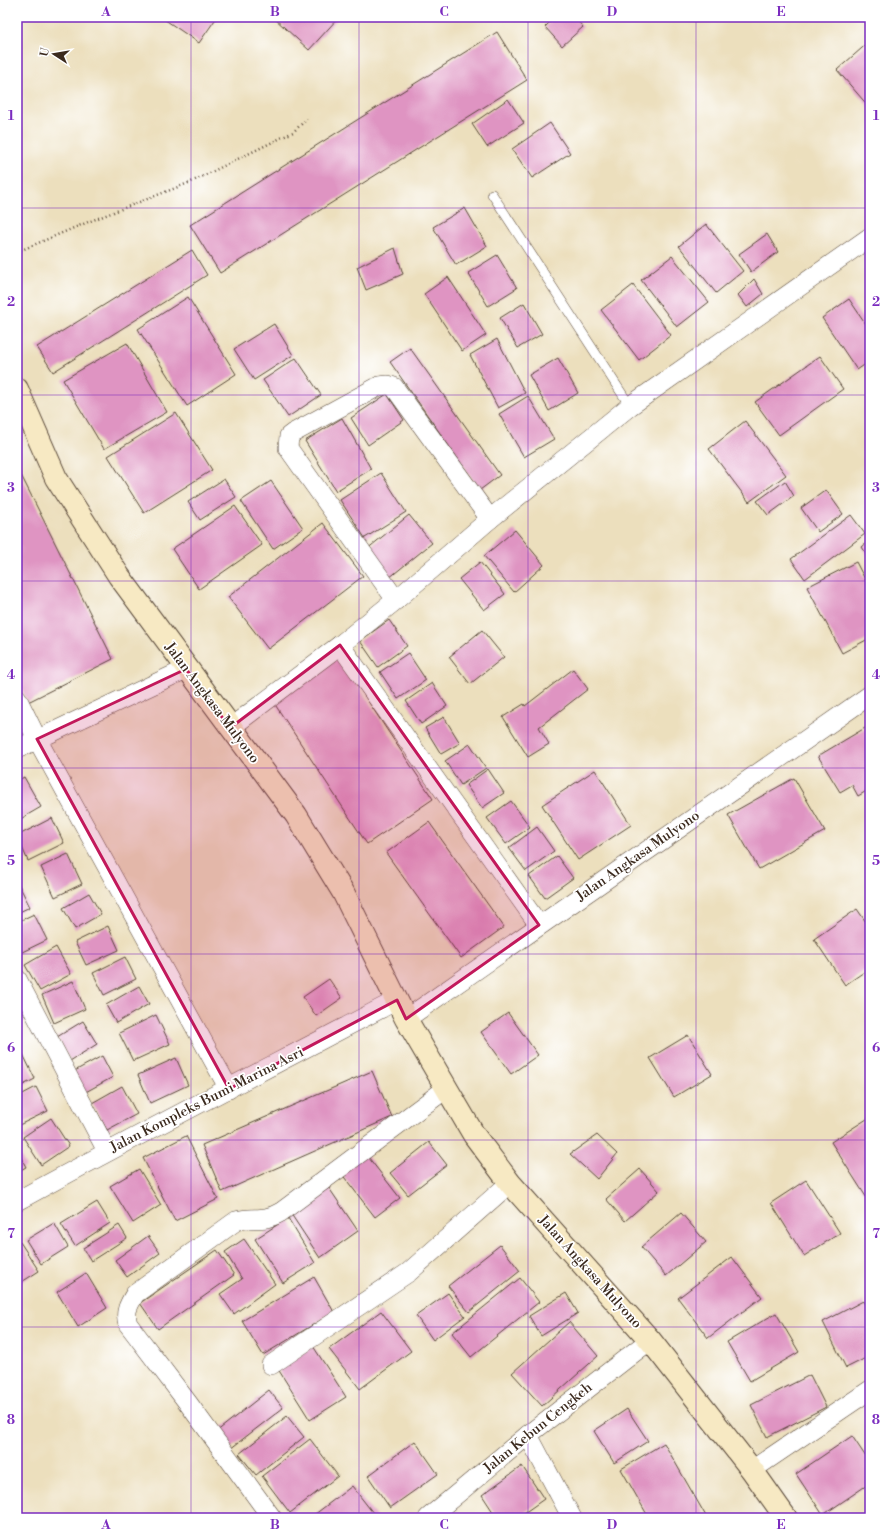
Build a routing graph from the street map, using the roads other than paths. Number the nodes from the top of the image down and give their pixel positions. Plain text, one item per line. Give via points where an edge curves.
1 (492, 194) dead end
2 (870, 237) edge
3 (17, 389) edge
4 (630, 406) junction
5 (490, 519) junction
6 (396, 600) junction
7 (340, 645) junction
8 (186, 669) junction
9 (17, 698) edge
10 (868, 700) edge
11 (230, 728) junction
12 (37, 739) junction
13 (17, 749) edge
14 (539, 925) junction
15 (17, 979) edge
16 (402, 1010) junction
17 (447, 1088) junction
18 (229, 1089) junction
19 (107, 1151) junction
20 (510, 1183) junction
21 (17, 1201) edge
22 (650, 1340) junction
23 (271, 1365) dead end
24 (870, 1390) edge
25 (528, 1435) junction
26 (752, 1470) junction
27 (272, 1518) edge
28 (428, 1518) edge
29 (572, 1518) edge
30 (786, 1518) edge

1 - 4 lane
2 - 4 street
3 - 8 main road, Jalan Angkasa Mulyono via 56,478 119,576
4 - 5 street
5 - 6 street
5 - 6 street via 394,387 379,386 289,436 288,448
6 - 7 street
7 - 11 street
7 - 14 street
8 - 11 main road, Jalan Angkasa Mulyono
8 - 12 street
9 - 12 street
10 - 14 street, Jalan Angkasa Mulyono
11 - 16 main road, Jalan Angkasa Mulyono via 296,815 343,892
12 - 13 street
12 - 18 street
14 - 16 street, Jalan Angkasa Mulyono
15 - 19 street
16 - 17 main road, Jalan Angkasa Mulyono
16 - 18 street, Jalan Kompleks Bumi Marina Asri
17 - 20 main road, Jalan Angkasa Mulyono via 474,1135
17 - 27 street via 281,1212 271,1218 236,1220 135,1294 128,1306 125,1316 128,1324
18 - 19 street, Jalan Kompleks Bumi Marina Asri
19 - 21 street, Jalan Kompleks Bumi Marina Asri
20 - 22 main road, Jalan Angkasa Mulyono
20 - 23 street via 409,1272
22 - 25 street, Jalan Kebun Cengkeh
22 - 26 main road, Jalan Angkasa Mulyono
24 - 26 street
25 - 28 street, Jalan Kebun Cengkeh
25 - 29 street
26 - 30 main road, Jalan Angkasa Mulyono

